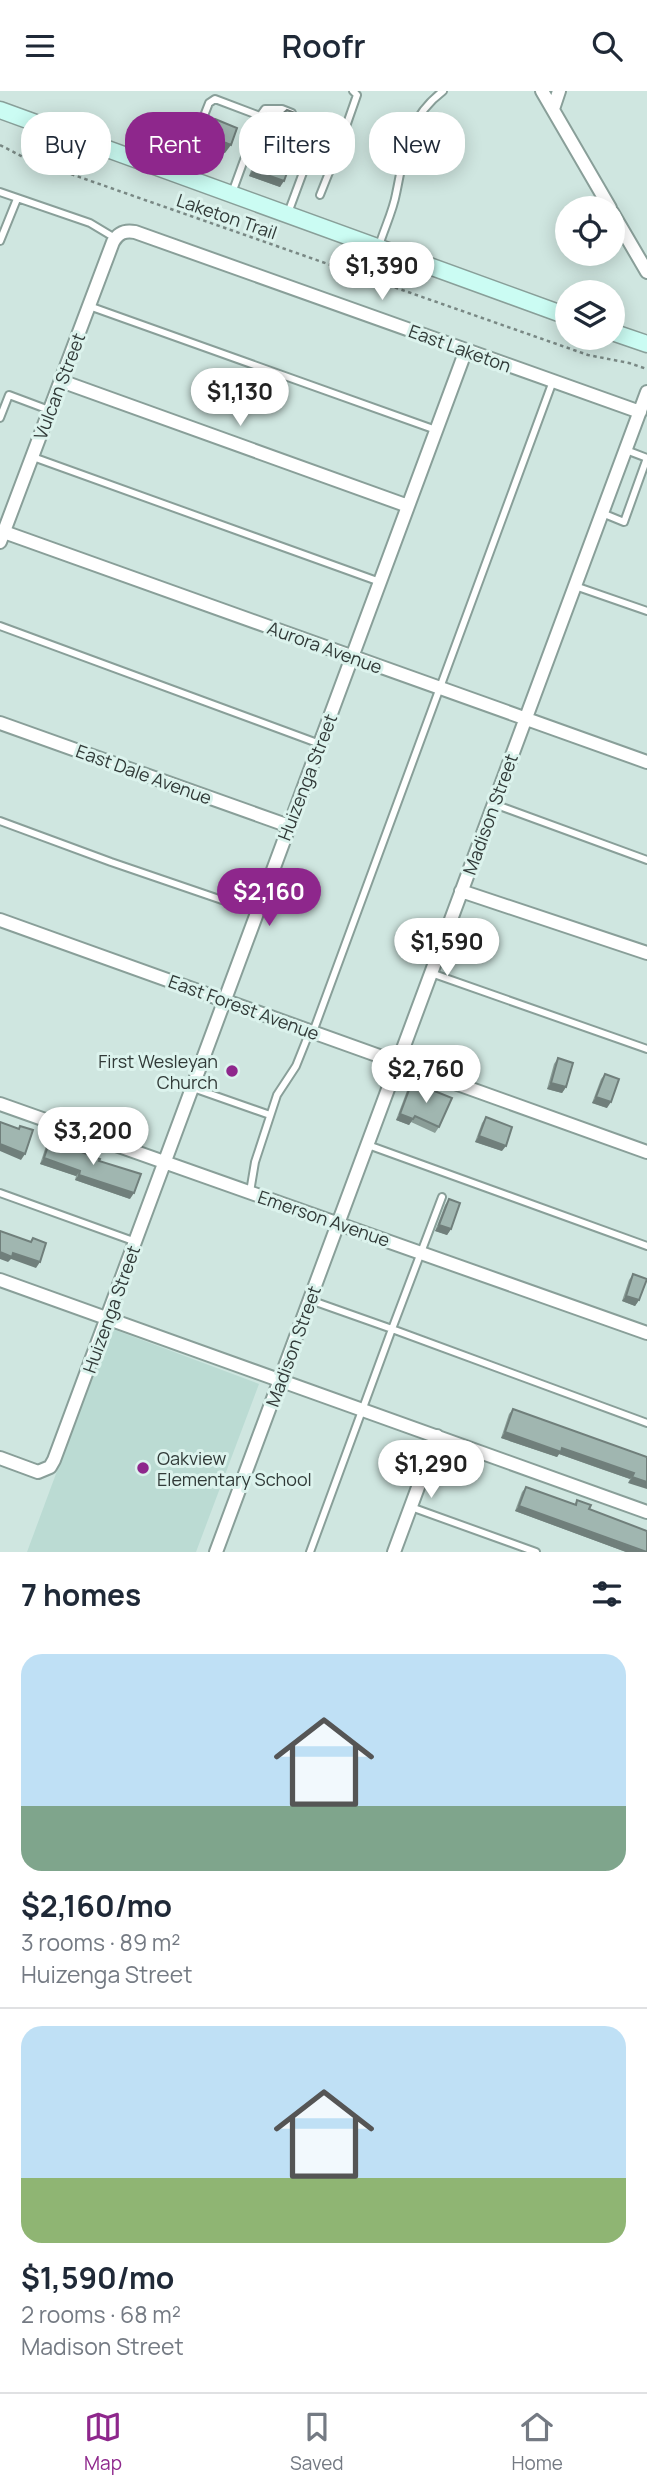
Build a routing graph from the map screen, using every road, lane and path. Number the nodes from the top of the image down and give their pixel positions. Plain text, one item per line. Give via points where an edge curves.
1 (353, 91) edge
2 (443, 91) edge
3 (542, 91) edge
4 (559, 91) edge
5 (553, 109) junction
6 (0, 110) edge
7 (249, 112) edge
8 (263, 112) edge
9 (290, 112) edge
10 (0, 145) edge
11 (239, 173) edge
12 (303, 175) edge
13 (180, 176) junction
14 (0, 192) edge
15 (231, 195) junction
16 (320, 195) dead end
17 (603, 196) edge
18 (17, 199) junction
19 (288, 215) junction
20 (625, 234) edge
21 (118, 235) junction
22 (0, 241) edge
23 (378, 248) junction
24 (647, 272) edge
25 (89, 306) junction
26 (555, 312) edge
27 (625, 336) edge
28 (647, 344) edge
29 (466, 350) junction
30 (647, 369) edge
31 (61, 381) junction
32 (552, 381) junction
33 (647, 392) edge
34 (50, 410) junction
35 (640, 412) junction
36 (0, 418) edge
37 (436, 430) junction
38 (626, 450) junction
39 (32, 457) junction
40 (647, 458) edge
41 (408, 506) junction
42 (602, 513) junction
43 (2, 537) edge
44 (380, 582) junction
45 (575, 586) junction
46 (647, 611) edge
47 (0, 626) edge
48 (352, 657) junction
49 (438, 687) junction
50 (526, 718) junction
51 (0, 723) edge
52 (320, 744) junction
53 (647, 762) edge
54 (493, 804) junction
55 (0, 821) edge
56 (289, 826) junction
57 (647, 860) edge
58 (461, 891) junction
59 (257, 912) junction
60 (0, 920) edge
61 (647, 953) edge
62 (431, 973) junction
63 (224, 1000) junction
64 (311, 1031) junction
65 (647, 1049) edge
66 (398, 1062) junction
67 (192, 1088) junction
68 (0, 1104) edge
69 (270, 1115) junction
70 (368, 1145) junction
71 (647, 1152) edge
72 (165, 1161) junction
73 (250, 1192) junction
74 (0, 1193) edge
75 (442, 1197) dead end
76 (338, 1223) junction
77 (136, 1242) junction
78 (647, 1246) edge
79 (420, 1252) junction
80 (0, 1280) edge
81 (310, 1300) junction
82 (108, 1319) junction
83 (391, 1329) junction
84 (647, 1333) edge
85 (281, 1380) junction
86 (362, 1410) junction
87 (647, 1423) edge
88 (437, 1436) junction
89 (0, 1458) edge
90 (411, 1507) junction
91 (647, 1512) edge
92 (216, 1552) edge
93 (310, 1552) edge
94 (394, 1552) edge
95 (536, 1552) edge

1 - 16 lane via 356,95
2 - 23 lane via 417,118 407,141 396,195
3 - 5 street
4 - 5 street
5 - 17 street
6 - 13 main road
7 - 13 lane via 215,99 208,103
8 - 9 lane
10 - 30 path, Laketon Trail via 25,158 588,355
11 - 15 lane
12 - 19 lane
13 - 15 main road
14 - 18 lane
15 - 19 main road
18 - 21 lane
18 - 22 lane
19 - 23 main road
20 - 24 street
21 - 25 street, Vulcan Street
21 - 29 street, East Laketon via 135,232
23 - 26 main road
25 - 31 street, Vulcan Street
25 - 37 lane
27 - 28 main road
29 - 32 street, East Laketon
29 - 37 street, Huizenga Street
31 - 34 street, Vulcan Street
31 - 41 street
32 - 35 street, East Laketon
32 - 49 lane
33 - 35 street, Madison Street
34 - 36 lane via 9,395
34 - 39 street, Vulcan Street
35 - 38 street, Madison Street
37 - 41 street, Huizenga Street
38 - 40 lane
38 - 42 street, Madison Street
39 - 43 street, Vulcan Street
39 - 44 lane
40 - 42 lane via 624,522
41 - 44 street, Huizenga Street
42 - 45 street, Madison Street
43 - 48 street, Aurora Avenue
44 - 48 street, Huizenga Street
45 - 46 lane
45 - 50 street, Madison Street
47 - 52 lane
48 - 49 street, Aurora Avenue
48 - 52 street, Huizenga Street
49 - 50 street, Aurora Avenue
49 - 64 lane
50 - 53 street, Aurora Avenue
50 - 54 street, Madison Street
51 - 56 street, East Dale Avenue
52 - 56 street, Huizenga Street
54 - 57 lane
54 - 58 street, Madison Street
55 - 59 lane
56 - 59 street, Huizenga Street
58 - 61 street
58 - 62 street, Madison Street
59 - 63 street, Huizenga Street
60 - 63 street, East Forest Avenue
62 - 65 lane
62 - 66 street, Madison Street
63 - 64 street, East Forest Avenue
63 - 67 street, Huizenga Street
64 - 66 street, East Forest Avenue
64 - 69 lane
66 - 70 street, Madison Street
66 - 71 street, East Forest Avenue
67 - 69 lane
67 - 72 street, Huizenga Street
68 - 72 street, Emerson Avenue
69 - 73 lane
70 - 76 street, Madison Street
70 - 78 lane
72 - 73 street, Emerson Avenue
72 - 77 street, Huizenga Street
73 - 76 street, Emerson Avenue
74 - 77 lane
75 - 79 lane
76 - 79 street, Emerson Avenue
76 - 81 street, Madison Street
77 - 82 street, Huizenga Street
79 - 83 lane
79 - 84 street, Emerson Avenue
80 - 82 street
81 - 83 lane
81 - 85 street, Madison Street
82 - 85 street
82 - 89 street, Huizenga Street via 50,1467 38,1472
83 - 86 lane
83 - 87 lane
85 - 86 street
85 - 92 street, Madison Street
86 - 88 street
86 - 93 lane
88 - 90 street
88 - 91 street
90 - 94 street
90 - 95 lane

